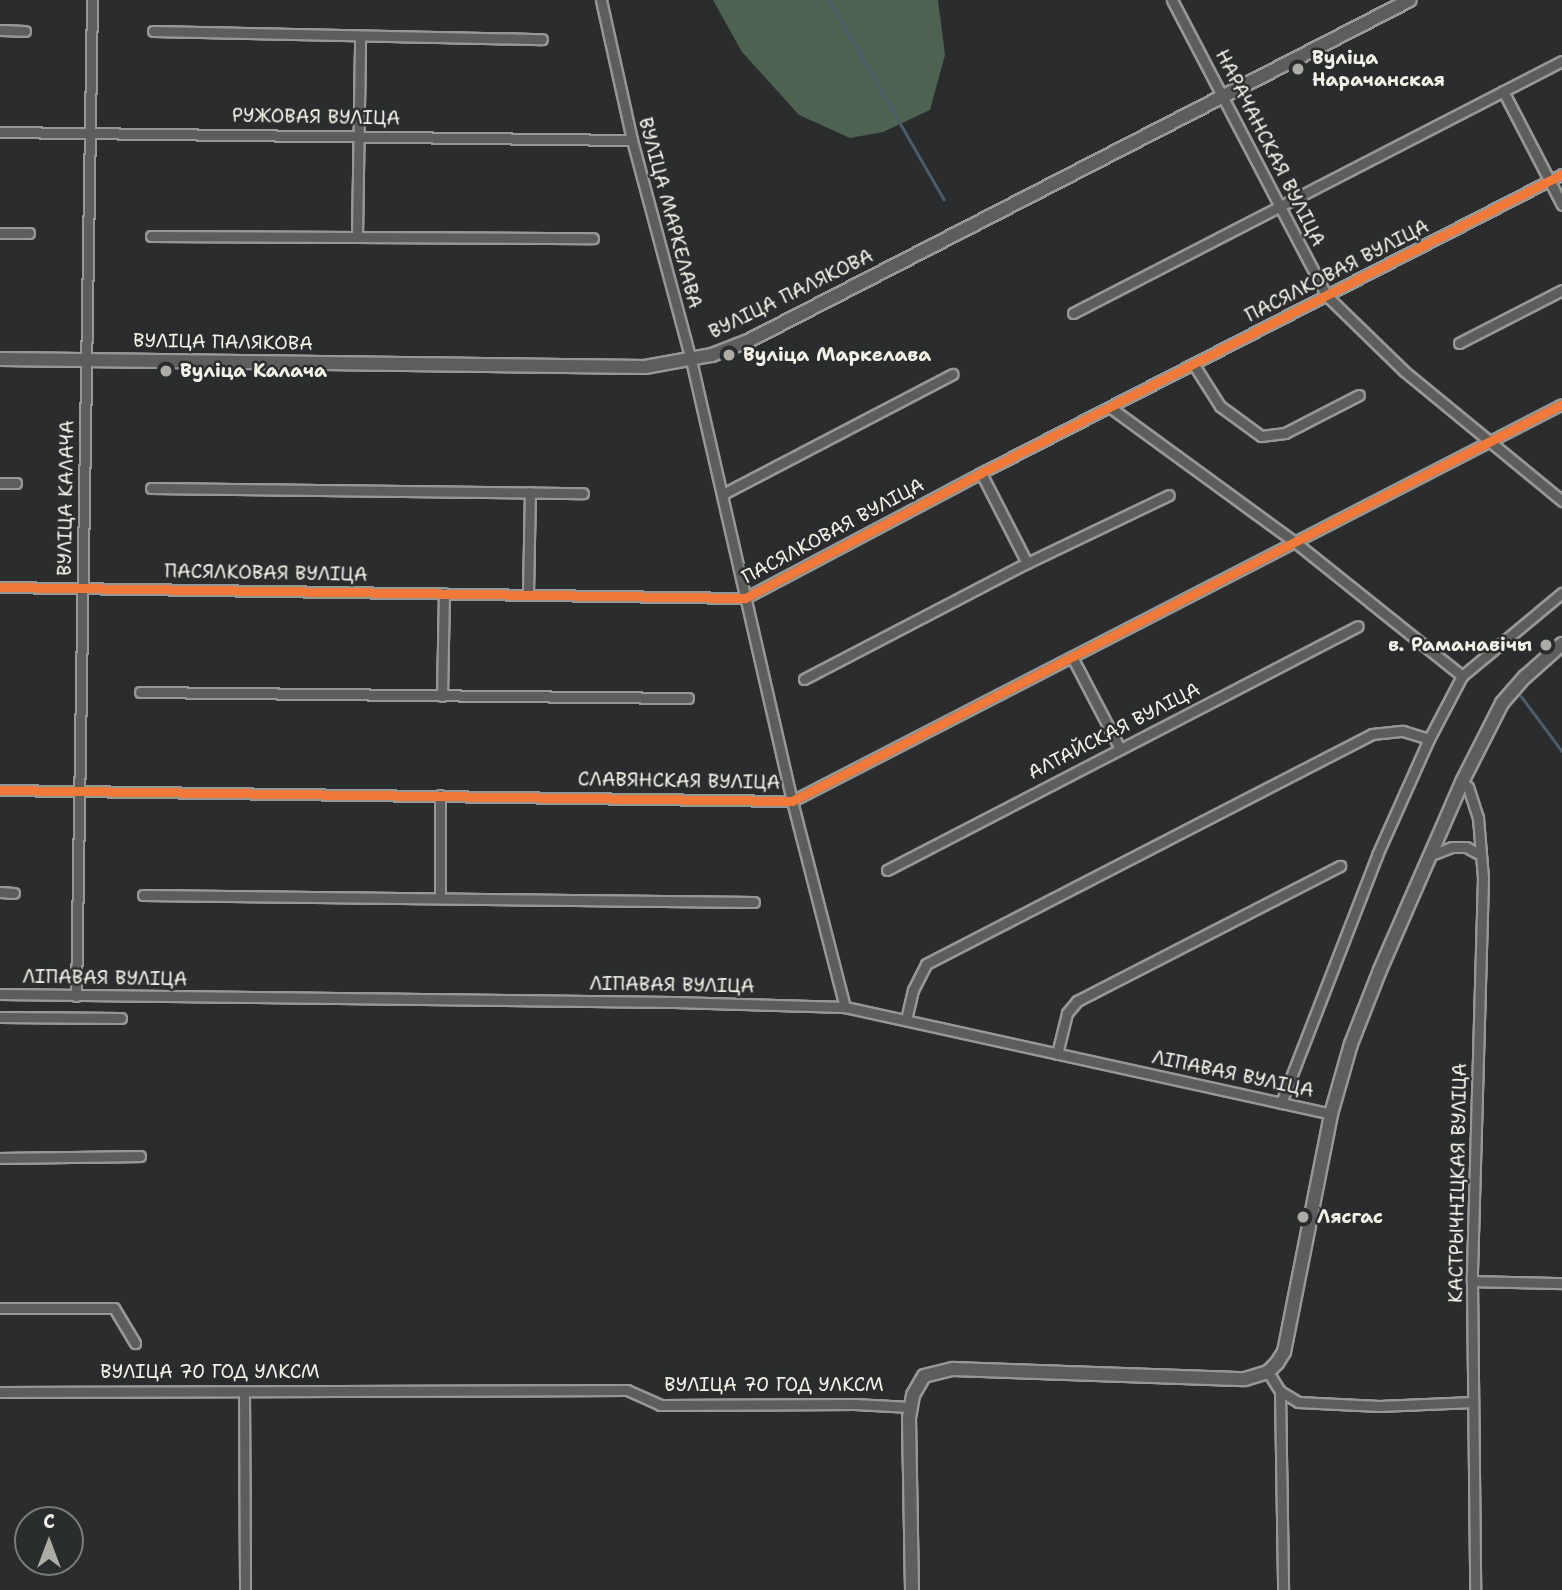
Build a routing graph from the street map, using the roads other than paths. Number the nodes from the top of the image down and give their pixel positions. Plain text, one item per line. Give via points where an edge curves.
1 (92, 0) edge
2 (601, 0) edge
3 (1172, 0) edge
4 (1410, 0) edge
5 (0, 30) edge
6 (25, 31) dead end
7 (153, 31) dead end
8 (360, 37) junction
9 (542, 39) dead end
10 (1562, 61) edge
11 (1503, 91) junction
12 (1224, 95) junction
13 (0, 132) edge
14 (89, 132) junction
15 (359, 135) junction
16 (632, 140) junction
17 (1562, 174) edge
18 (1549, 181) junction
19 (1562, 205) edge
20 (1281, 206) junction
21 (0, 233) edge
22 (29, 233) dead end
23 (151, 236) dead end
24 (357, 237) junction
25 (593, 238) dead end
26 (1562, 290) edge
27 (1327, 296) junction
28 (1073, 313) dead end
29 (1459, 343) dead end
30 (0, 359) edge
31 (86, 360) junction
32 (691, 360) junction
33 (1194, 365) junction
34 (953, 374) dead end
35 (1359, 395) dead end
36 (1562, 404) edge
37 (1111, 408) junction
38 (1491, 440) junction
39 (981, 473) junction
40 (0, 482) edge
41 (16, 483) dead end
42 (151, 488) dead end
43 (530, 492) junction
44 (583, 493) dead end
45 (723, 494) junction
46 (1169, 495) dead end
47 (1562, 502) edge
48 (1295, 542) junction
49 (1027, 563) junction
50 (0, 587) edge
51 (82, 588) junction
52 (444, 593) junction
53 (1562, 593) edge
54 (528, 594) junction
55 (746, 598) junction
56 (1358, 626) dead end
57 (1560, 648) edge
58 (1072, 657) junction
59 (1462, 676) junction
60 (804, 679) dead end
61 (140, 692) dead end
62 (442, 696) junction
63 (688, 698) dead end
64 (1429, 739) junction
65 (1119, 747) junction
66 (1462, 782) junction
67 (0, 790) edge
68 (79, 792) junction
69 (440, 795) junction
70 (792, 801) junction
71 (1481, 855) junction
72 (1428, 857) junction
73 (1340, 866) dead end
74 (887, 870) dead end
75 (0, 892) edge
76 (14, 893) dead end
77 (144, 895) dead end
78 (440, 898) junction
79 (754, 902) dead end
80 (0, 994) edge
81 (76, 996) junction
82 (845, 1007) junction
83 (0, 1017) edge
84 (121, 1018) dead end
85 (906, 1020) junction
86 (1057, 1054) junction
87 (1281, 1103) junction
88 (1331, 1114) junction
89 (140, 1156) dead end
90 (0, 1158) edge
91 (1472, 1281) junction
92 (1562, 1283) edge
93 (0, 1308) edge
94 (135, 1343) dead end
95 (1268, 1372) junction
96 (1280, 1391) junction
97 (0, 1392) edge
98 (244, 1392) junction
99 (1473, 1402) junction
100 (910, 1407) junction
101 (245, 1590) edge
102 (912, 1590) edge
103 (1283, 1590) edge
104 (1475, 1590) edge

1 - 14 street, ВУЛІЦА КАЛАЧА
2 - 16 street, ВУЛІЦА МАРКЕЛАВА
3 - 12 street, НАРАЧАНСКАЯ ВУЛІЦА
4 - 12 street, ВУЛІЦА ПАЛЯКОВА
5 - 6 street
7 - 8 street
8 - 9 street
8 - 15 street
10 - 11 street
11 - 18 street
11 - 20 street
12 - 20 street, НАРАЧАНСКАЯ ВУЛІЦА
12 - 32 street, ВУЛІЦА ПАЛЯКОВА via 750,340
13 - 14 street, РУЖОВАЯ ВУЛІЦА
14 - 15 street, РУЖОВАЯ ВУЛІЦА
14 - 31 street, ВУЛІЦА КАЛАЧА
15 - 16 street, РУЖОВАЯ ВУЛІЦА
15 - 24 street
16 - 32 street, ВУЛІЦА МАРКЕЛАВА
17 - 18 street, ПАСЯЛКОВАЯ ВУЛІЦА
18 - 19 street
18 - 27 street, ПАСЯЛКОВАЯ ВУЛІЦА
20 - 27 street, НАРАЧАНСКАЯ ВУЛІЦА
20 - 28 street
21 - 22 street
23 - 24 street
24 - 25 street
26 - 29 street
27 - 33 street, ПАСЯЛКОВАЯ ВУЛІЦА
27 - 38 street, НАРАЧАНСКАЯ ВУЛІЦА via 1404,371
30 - 31 street, ВУЛІЦА ПАЛЯКОВА
31 - 32 street, ВУЛІЦА ПАЛЯКОВА via 645,367
31 - 51 street, ВУЛІЦА КАЛАЧА
32 - 45 street, ВУЛІЦА МАРКЕЛАВА
33 - 35 street via 1220,406 1261,436 1285,433
33 - 37 street, ПАСЯЛКОВАЯ ВУЛІЦА
34 - 45 street
36 - 38 street, СЛАВЯНСКАЯ ВУЛІЦА
37 - 39 street, ПАСЯЛКОВАЯ ВУЛІЦА
37 - 48 street
38 - 47 street, НАРАЧАНСКАЯ ВУЛІЦА
38 - 48 street, СЛАВЯНСКАЯ ВУЛІЦА
39 - 49 street
39 - 55 street, ПАСЯЛКОВАЯ ВУЛІЦА
40 - 41 street
42 - 43 street
43 - 44 street
43 - 54 street
45 - 55 street, ВУЛІЦА МАРКЕЛАВА
46 - 49 street
48 - 58 street, СЛАВЯНСКАЯ ВУЛІЦА
48 - 59 street
49 - 60 street
50 - 51 street, ПАСЯЛКОВАЯ ВУЛІЦА
51 - 52 street, ПАСЯЛКОВАЯ ВУЛІЦА
51 - 68 street, ВУЛІЦА КАЛАЧА
52 - 54 street, ПАСЯЛКОВАЯ ВУЛІЦА
52 - 62 street
53 - 59 street
54 - 55 street, ПАСЯЛКОВАЯ ВУЛІЦА
55 - 70 street, ВУЛІЦА МАРКЕЛАВА
56 - 65 street, АЛТАЙСКАЯ ВУЛІЦА
57 - 66 street via 1502,703
58 - 65 street
58 - 70 street, СЛАВЯНСКАЯ ВУЛІЦА
59 - 64 street
61 - 62 street
62 - 63 street
64 - 85 street via 1404,731 1372,734 926,964
64 - 87 street via 1377,855
65 - 74 street, АЛТАЙСКАЯ ВУЛІЦА
66 - 71 street, КАСТРЫЧНІЦКАЯ ВУЛІЦА via 1478,818
66 - 72 street
67 - 68 street, СЛАВЯНСКАЯ ВУЛІЦА
68 - 69 street, СЛАВЯНСКАЯ ВУЛІЦА
68 - 81 street, ВУЛІЦА КАЛАЧА
69 - 70 street, СЛАВЯНСКАЯ ВУЛІЦА
69 - 78 street
70 - 82 street, ВУЛІЦА МАРКЕЛАВА
71 - 72 street via 1466,847 1452,847
71 - 91 street, КАСТРЫЧНІЦКАЯ ВУЛІЦА
72 - 88 street via 1351,1044
73 - 86 street via 1077,1001 1067,1013
75 - 76 street
77 - 78 street
78 - 79 street
80 - 81 street, ЛІПАВАЯ ВУЛІЦА
81 - 82 street, ЛІПАВАЯ ВУЛІЦА
82 - 85 street, ЛІПАВАЯ ВУЛІЦА
83 - 84 street
85 - 86 street, ЛІПАВАЯ ВУЛІЦА
86 - 87 street, ЛІПАВАЯ ВУЛІЦА
87 - 88 street, ЛІПАВАЯ ВУЛІЦА
88 - 95 street via 1284,1352
89 - 90 street
91 - 92 street
91 - 99 street, КАСТРЫЧНІЦКАЯ ВУЛІЦА
93 - 94 street via 114,1308
95 - 96 street
95 - 100 street, ВУЛІЦА 70 ГОД УЛКСМ via 1245,1379 953,1369 925,1376
96 - 99 street via 1297,1402 1380,1406
96 - 103 street
97 - 98 street, ВУЛІЦА 70 ГОД УЛКСМ
98 - 100 street, ВУЛІЦА 70 ГОД УЛКСМ via 627,1390 660,1405
98 - 101 street
99 - 104 street, КАСТРЫЧНІЦКАЯ ВУЛІЦА
100 - 102 street

